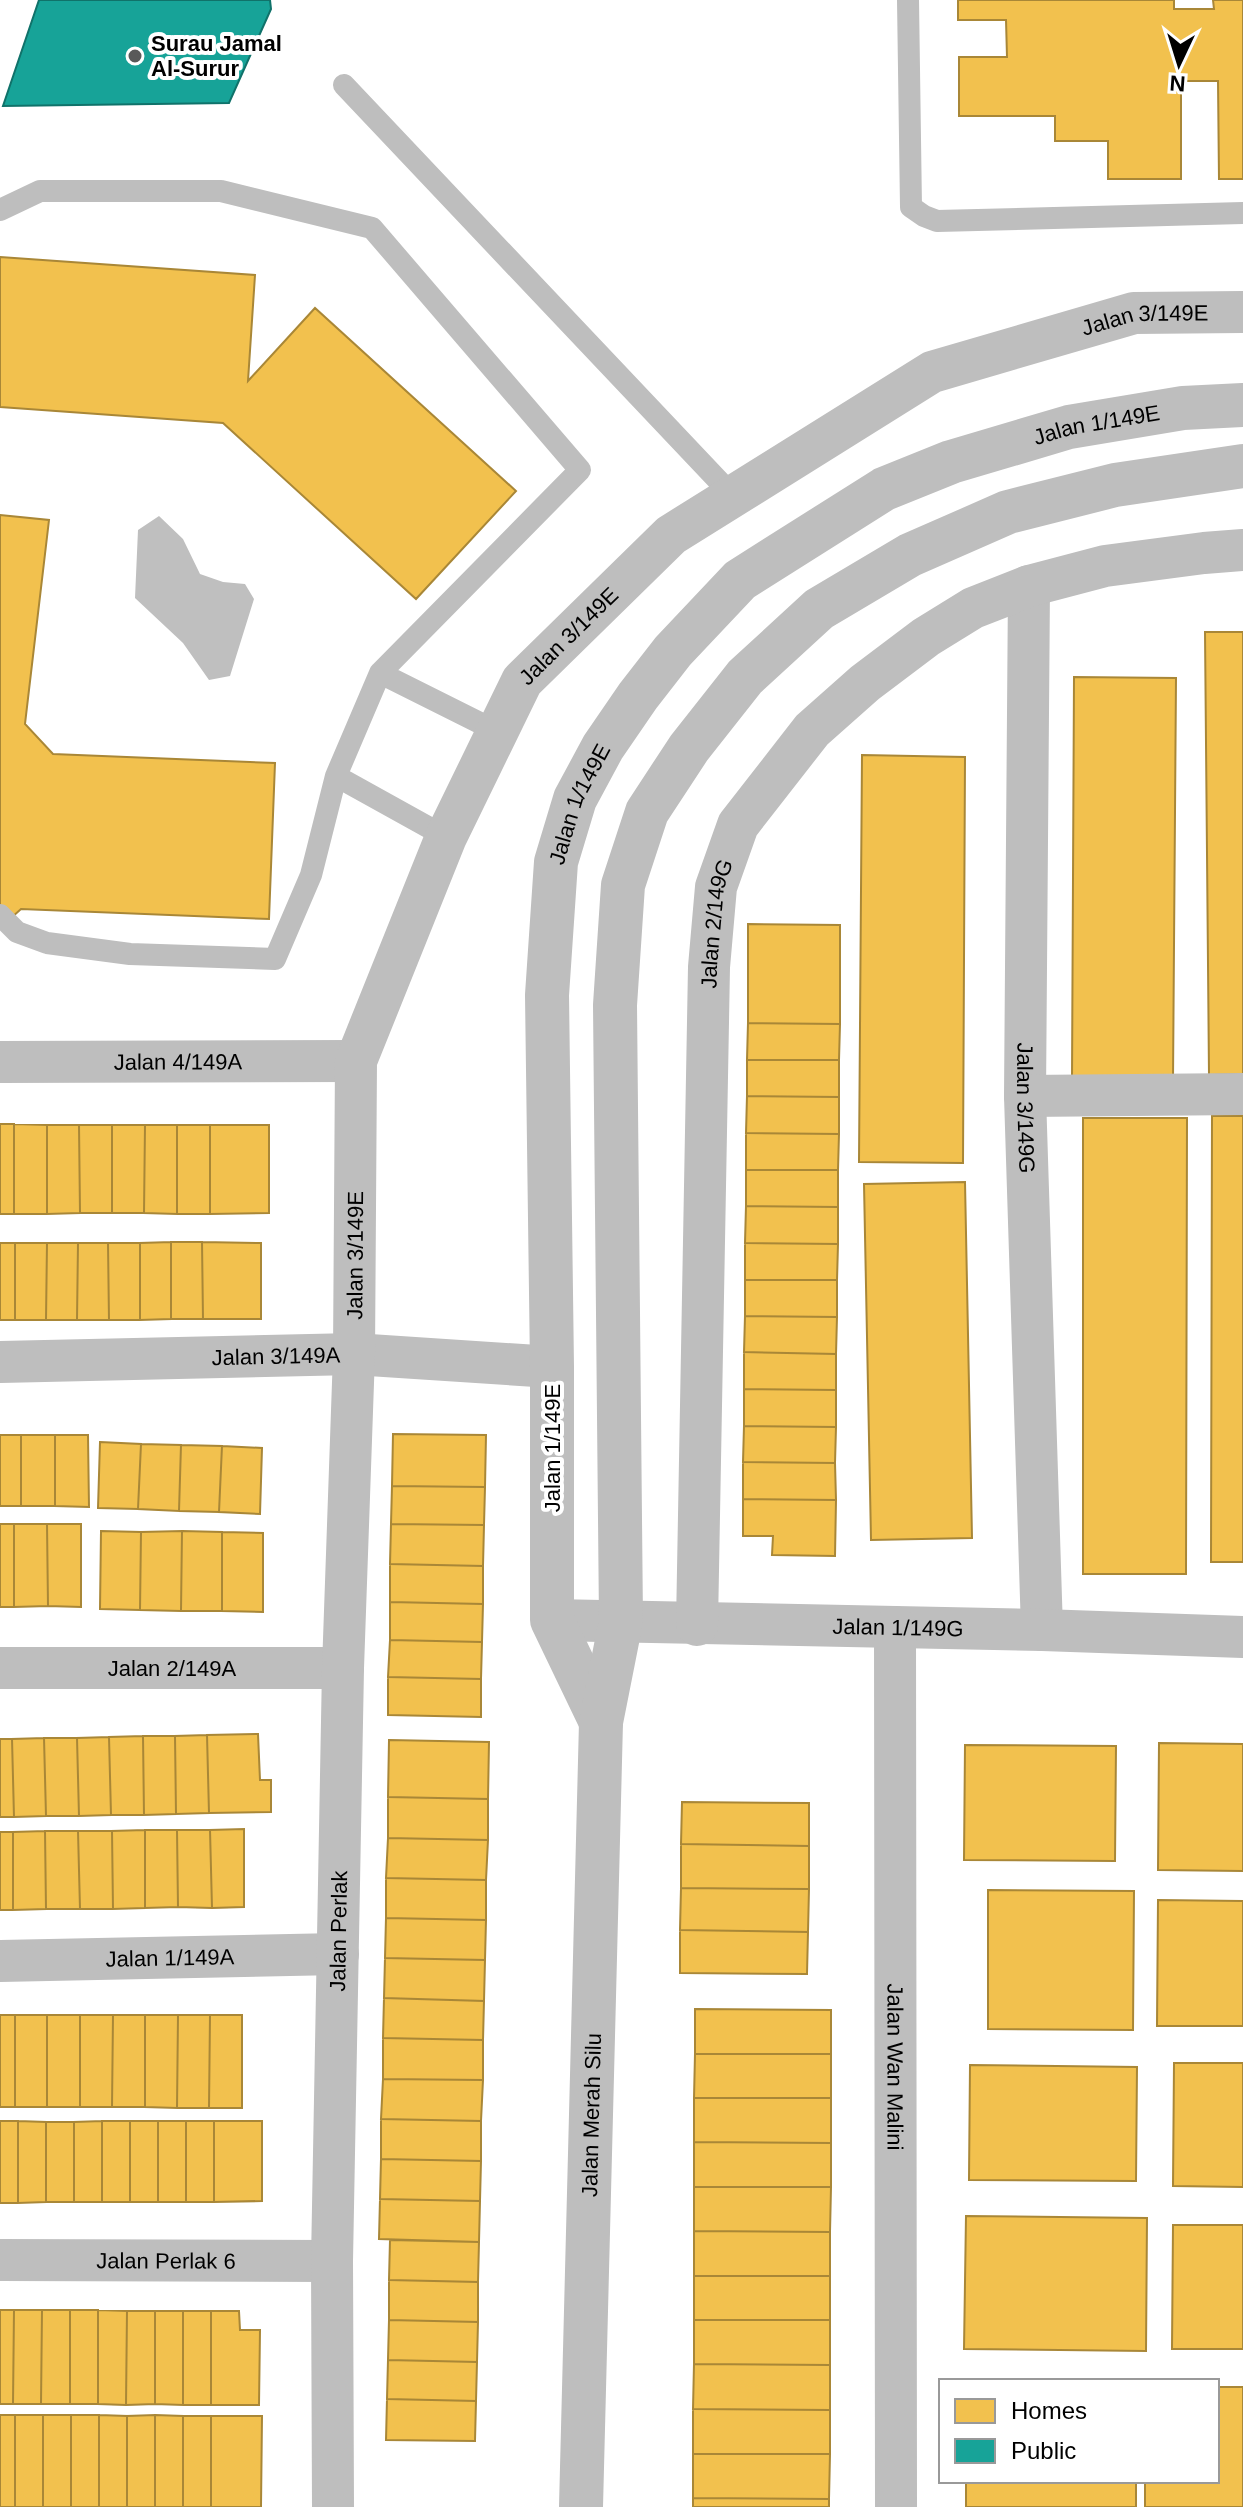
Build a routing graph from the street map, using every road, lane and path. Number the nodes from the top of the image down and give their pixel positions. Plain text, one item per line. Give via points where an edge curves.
1 (908, 0) edge
2 (344, 85) dead end
3 (0, 210) edge
4 (1243, 213) edge
5 (1243, 312) edge
6 (1243, 405) edge
7 (1243, 466) edge
8 (733, 496) junction
9 (1243, 550) edge
10 (1029, 586) junction
11 (380, 673) junction
12 (498, 732) junction
13 (336, 776) junction
14 (446, 837) junction
15 (0, 915) edge
16 (356, 1061) junction
17 (0, 1062) edge
18 (1243, 1094) edge
19 (1025, 1096) junction
20 (354, 1354) junction
21 (0, 1362) edge
22 (552, 1367) junction
23 (552, 1620) junction
24 (621, 1621) junction
25 (697, 1625) junction
26 (895, 1627) junction
27 (1042, 1630) junction
28 (1243, 1637) edge
29 (0, 1668) edge
30 (343, 1668) junction
31 (601, 1722) junction
32 (338, 1954) junction
33 (0, 1961) edge
34 (0, 2260) edge
35 (332, 2261) junction
36 (333, 2507) edge
37 (581, 2507) edge
38 (896, 2507) edge

1 - 4 lane via 911,207 924,216 937,221
2 - 8 lane
3 - 11 lane via 40,191 221,191 372,228 580,470
5 - 8 street, Jalan 3/149E via 1134,313 932,372
6 - 22 street, Jalan 1/149E via 1183,408 1069,427 951,462 884,489 740,580 638,696 575,799 556,862 547,995
7 - 24 street via 1115,485 1008,512 910,555 819,609 745,677 647,812 623,885 615,1005
8 - 12 street, Jalan 3/149E via 671,535 522,681
9 - 10 street, Jalan 2/149G via 1105,566
10 - 19 street, Jalan 3/149G
10 - 25 street, Jalan 2/149G via 973,608 926,637 812,730 738,825 716,887 709,967
11 - 12 lane
11 - 13 lane
12 - 14 street, Jalan 3/149E
13 - 14 lane
13 - 15 lane via 311,875 275,959 130,954 47,943 17,932
14 - 16 street, Jalan 3/149E
16 - 17 street, Jalan 4/149A
16 - 20 street, Jalan 3/149E
18 - 19 street
19 - 27 street, Jalan 3/149G
20 - 21 street, Jalan 3/149A
20 - 22 street, Jalan 3/149A
20 - 30 street, Jalan Perlak
22 - 23 street, Jalan 1/149E
23 - 24 street, Jalan 1/149G
23 - 31 street, Jalan Merah Silu
24 - 25 street, Jalan 1/149G
24 - 31 street, Jalan Merah Silu
25 - 26 street, Jalan 1/149G
26 - 27 street, Jalan 1/149G
26 - 38 street, Jalan Wan Malini
27 - 28 street, Jalan 1/149G
29 - 30 street, Jalan 2/149A
30 - 32 street, Jalan Perlak
31 - 37 street, Jalan Merah Silu
32 - 33 street, Jalan 1/149A
32 - 35 street, Jalan Perlak
34 - 35 street, Jalan Perlak 6
35 - 36 street, Jalan Perlak

